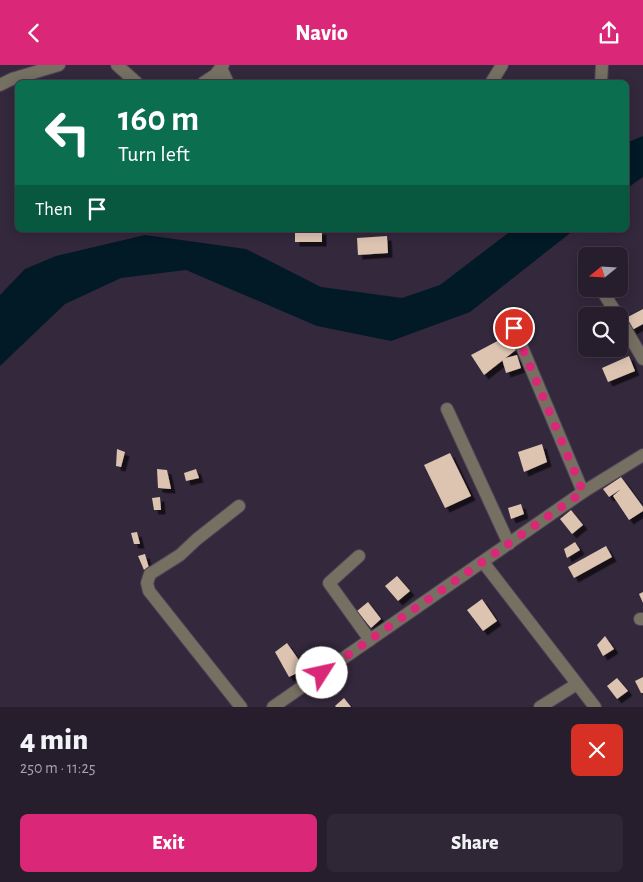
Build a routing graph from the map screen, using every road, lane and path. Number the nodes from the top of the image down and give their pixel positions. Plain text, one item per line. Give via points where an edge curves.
1 (59, 65) edge
2 (117, 65) edge
3 (502, 65) edge
4 (602, 65) edge
5 (222, 66) edge
6 (133, 80) edge
7 (208, 80) edge
8 (227, 80) edge
9 (493, 80) edge
10 (600, 80) edge
11 (0, 85) edge
12 (514, 328) dead end
13 (628, 334) edge
14 (643, 359) edge
15 (447, 409) dead end
16 (643, 455) edge
17 (583, 492) junction
18 (239, 506) dead end
19 (509, 544) junction
20 (359, 556) dead end
21 (483, 562) junction
22 (370, 639) junction
23 (577, 684) junction
24 (241, 707) edge
25 (273, 707) edge
26 (540, 707) edge
27 (595, 707) edge

1 - 11 street
2 - 6 street
3 - 9 street
4 - 10 street
5 - 7 street
5 - 8 street
12 - 17 street
13 - 14 street
15 - 19 street
16 - 17 street
17 - 19 street
18 - 24 street via 180,555 150,574 147,583 149,591
19 - 21 street
20 - 22 street via 328,583
21 - 22 street
21 - 23 street
22 - 25 street
23 - 26 street
23 - 27 street

